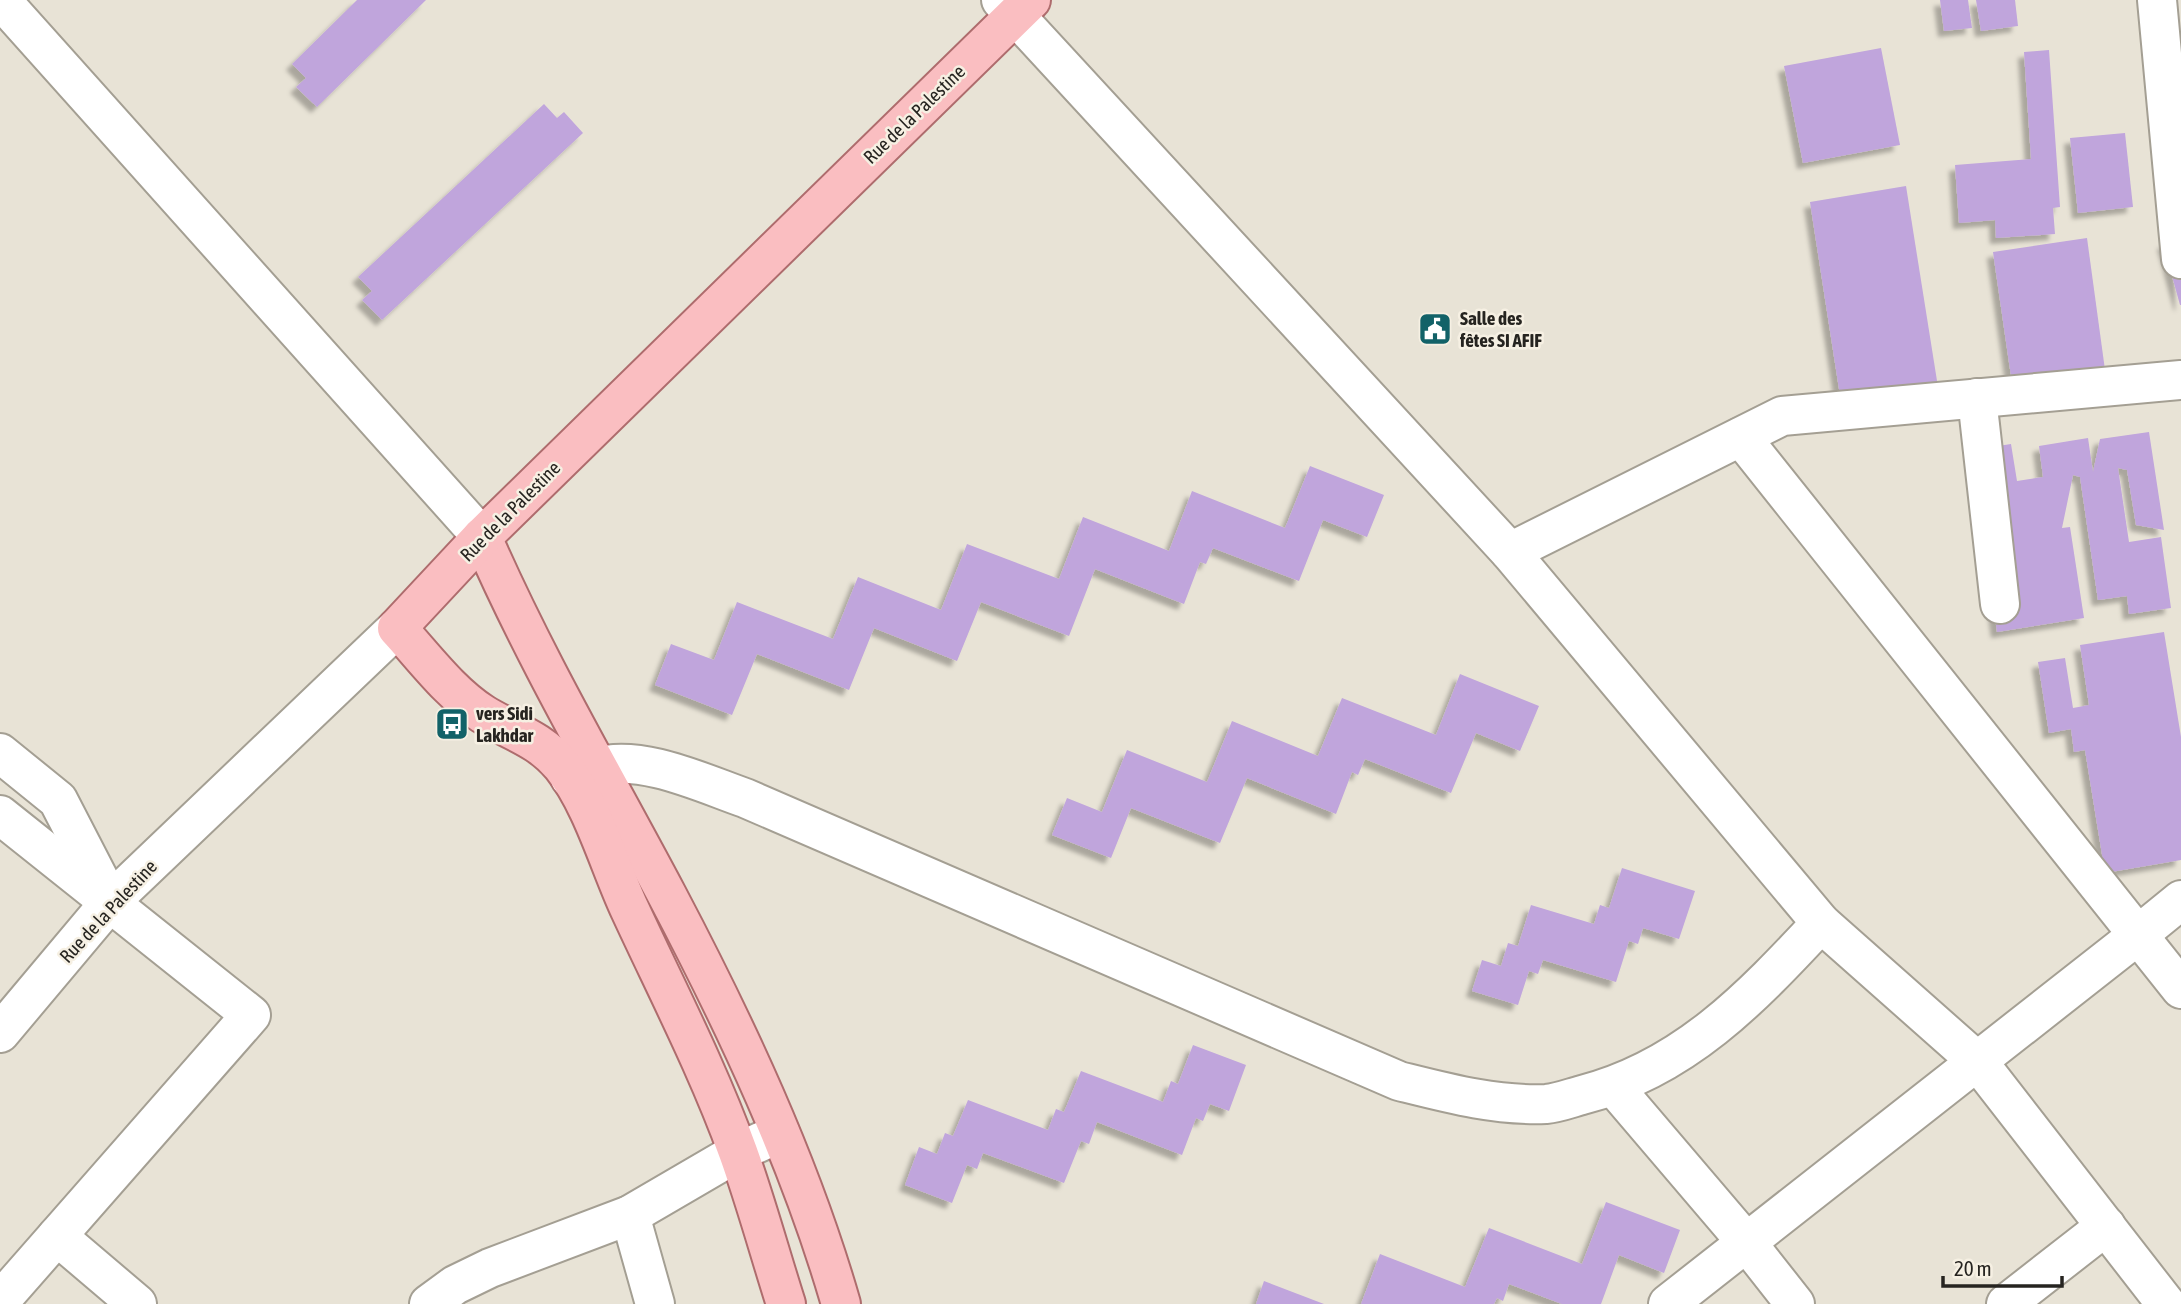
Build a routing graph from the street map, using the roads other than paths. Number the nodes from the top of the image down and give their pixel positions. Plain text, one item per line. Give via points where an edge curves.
1 (1, 0) edge
2 (2157, 0) edge
3 (1016, 5) edge
4 (2181, 259) edge
5 (2181, 380) edge
6 (1977, 398) junction
7 (1741, 437) junction
8 (482, 537) junction
9 (1510, 552) junction
10 (2000, 604) dead end
11 (397, 628) junction
12 (0, 753) edge
13 (583, 772) junction
14 (0, 815) edge
15 (2181, 900) edge
16 (110, 902) junction
17 (1821, 923) junction
18 (2138, 935) junction
19 (2181, 989) edge
20 (0, 1032) edge
21 (1979, 1062) junction
22 (1614, 1087) junction
23 (780, 1133) junction
24 (738, 1152) junction
25 (630, 1215) junction
26 (2106, 1226) junction
27 (57, 1236) junction
28 (1747, 1243) junction
29 (0, 1301) edge
30 (137, 1304) edge
31 (429, 1304) edge
32 (656, 1304) edge
33 (786, 1304) edge
34 (841, 1304) edge
35 (1668, 1304) edge
36 (1795, 1304) edge
37 (2006, 1304) edge
38 (2166, 1304) edge

1 - 8 street
2 - 4 street
3 - 8 main road, Rue de la Palestine
3 - 9 street
5 - 6 street
6 - 7 street via 1782,416
6 - 10 street
7 - 9 street
7 - 18 street
8 - 11 main road, Rue de la Palestine
8 - 13 main road
9 - 17 street
11 - 13 main road via 462,697
11 - 16 street, Rue de la Palestine
12 - 16 street via 58,800
13 - 22 street via 627,765 658,768 745,798 1399,1081 1473,1100 1548,1104
13 - 23 main road via 680,921
13 - 24 main road via 590,816
14 - 16 street
15 - 18 street
16 - 20 street, Rue de la Palestine
16 - 27 street via 251,1015
17 - 21 street
17 - 22 street via 1758,990 1679,1055
18 - 19 street
18 - 21 street
21 - 26 street
21 - 28 street
22 - 28 street
23 - 24 street
23 - 34 main road via 823,1243
24 - 25 street
24 - 33 main road
25 - 31 street via 490,1268
25 - 32 street
26 - 37 street
26 - 38 street
27 - 29 street
27 - 30 street
28 - 35 street
28 - 36 street

